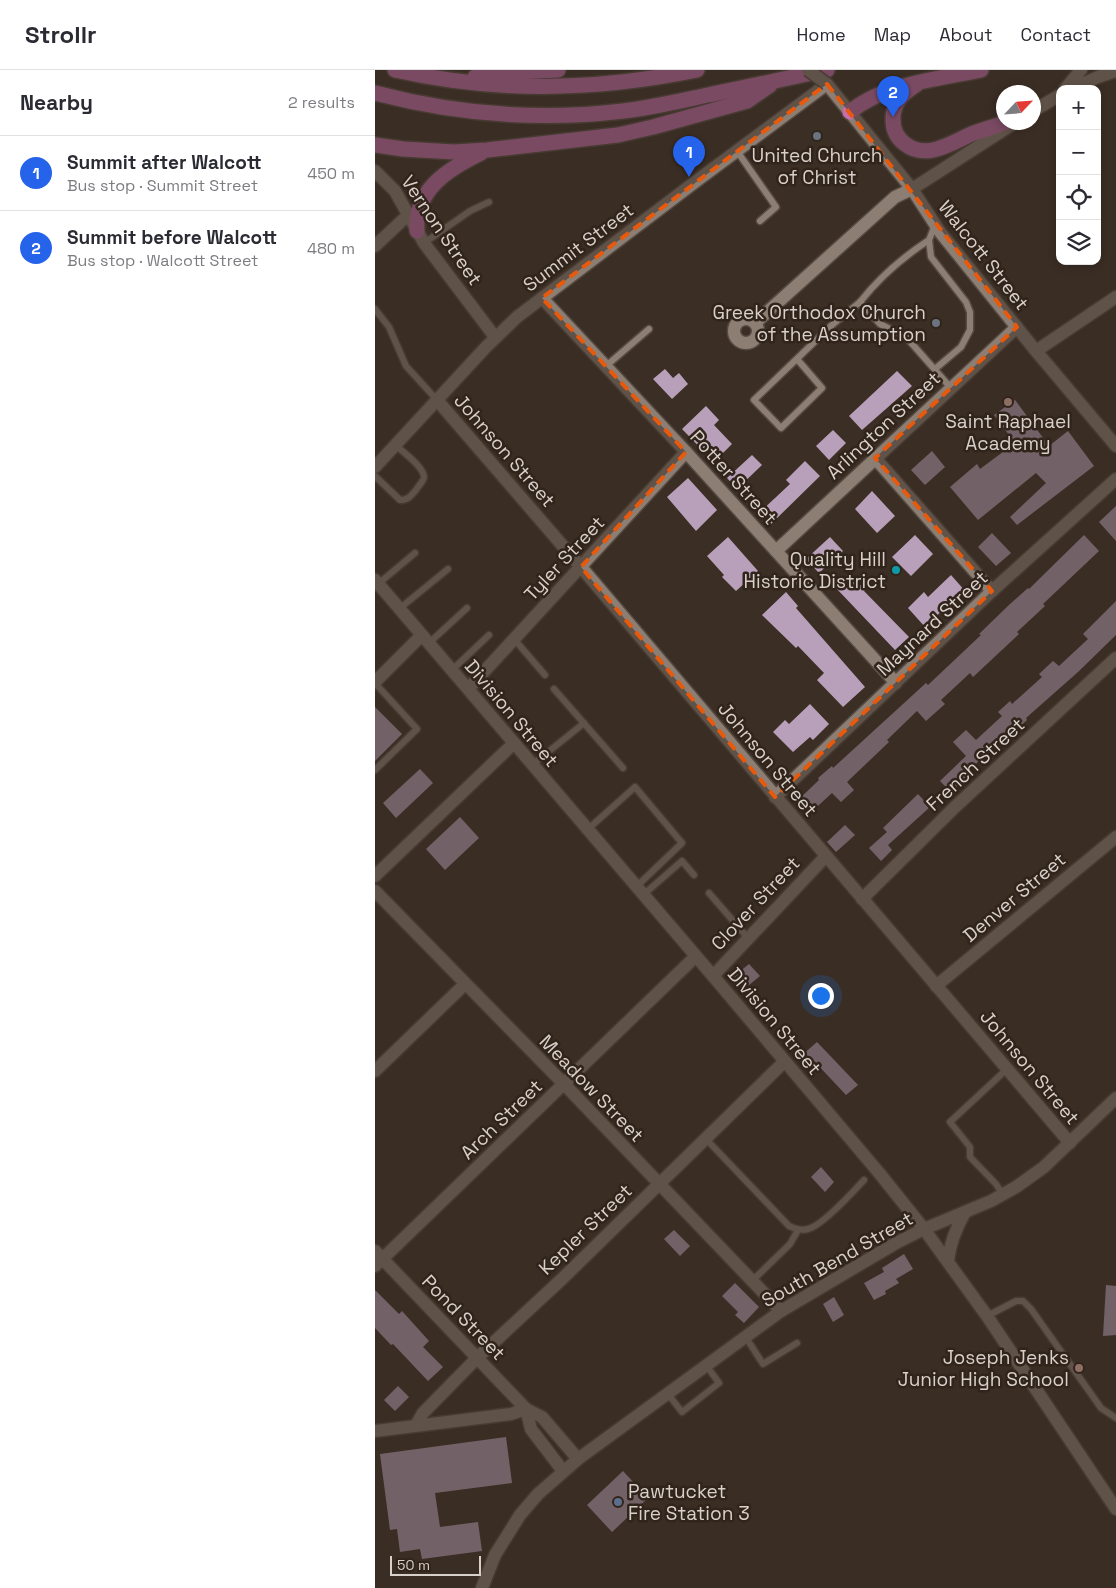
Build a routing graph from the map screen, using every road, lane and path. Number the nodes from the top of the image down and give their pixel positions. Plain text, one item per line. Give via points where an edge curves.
1 (395, 70) edge
2 (558, 70) edge
3 (697, 70) edge
4 (808, 70) edge
5 (821, 70) edge
6 (981, 70) edge
7 (1081, 70) edge
8 (1116, 72) edge
9 (448, 80) junction
10 (777, 81) junction
11 (828, 81) edge
12 (917, 84) junction
13 (1067, 85) edge
14 (1080, 85) edge
15 (375, 93) edge
16 (1056, 96) edge
17 (1041, 106) edge
18 (851, 112) junction
19 (996, 126) edge
20 (1004, 130) edge
21 (375, 145) edge
22 (487, 150) junction
23 (737, 151) junction
24 (375, 171) edge
25 (912, 189) junction
26 (489, 202) dead end
27 (408, 215) junction
28 (761, 221) dead end
29 (935, 225) junction
30 (420, 237) junction
31 (929, 240) junction
32 (375, 246) edge
33 (1116, 297) edge
34 (542, 298) junction
35 (860, 302) junction
36 (375, 309) edge
37 (755, 324) dead end
38 (1017, 327) junction
39 (649, 329) dead end
40 (495, 337) junction
41 (1036, 350) junction
42 (797, 359) junction
43 (606, 366) junction
44 (935, 369) junction
45 (951, 388) junction
46 (437, 400) junction
47 (395, 445) junction
48 (1116, 446) edge
49 (686, 452) junction
50 (875, 458) junction
51 (375, 467) edge
52 (375, 476) edge
53 (1116, 479) edge
54 (776, 551) junction
55 (415, 553) dead end
56 (581, 567) junction
57 (448, 568) dead end
58 (377, 582) edge
59 (992, 591) junction
60 (467, 608) dead end
61 (399, 609) junction
62 (489, 635) dead end
63 (425, 639) junction
64 (514, 639) junction
65 (1116, 658) edge
66 (452, 670) junction
67 (545, 675) dead end
68 (375, 682) edge
69 (897, 683) junction
70 (469, 688) junction
71 (554, 688) dead end
72 (584, 723) junction
73 (513, 744) junction
74 (532, 765) junction
75 (623, 768) dead end
76 (375, 770) edge
77 (775, 796) junction
78 (587, 830) junction
79 (1116, 837) edge
80 (825, 856) junction
81 (694, 875) dead end
82 (375, 876) edge
83 (375, 891) edge
84 (639, 891) junction
85 (709, 894) dead end
86 (862, 898) junction
87 (748, 938) junction
88 (695, 957) junction
89 (713, 976) junction
90 (465, 984) junction
91 (936, 986) junction
92 (784, 1062) junction
93 (1007, 1068) junction
94 (375, 1071) edge
95 (563, 1084) junction
96 (1116, 1098) edge
97 (705, 1139) junction
98 (1070, 1143) junction
99 (864, 1180) dead end
100 (659, 1184) junction
101 (1003, 1195) junction
102 (965, 1212) junction
103 (924, 1229) junction
104 (799, 1230) junction
105 (378, 1258) edge
106 (948, 1261) junction
107 (753, 1281) junction
108 (781, 1311) junction
109 (987, 1316) junction
110 (745, 1336) junction
111 (797, 1343) dead end
112 (478, 1357) junction
113 (706, 1365) junction
114 (668, 1394) junction
115 (526, 1409) junction
116 (1116, 1418) edge
117 (417, 1425) junction
118 (375, 1430) edge
119 (579, 1459) junction
120 (563, 1472) junction
121 (1116, 1509) edge
122 (482, 1588) edge

1 - 9 highway
2 - 9 highway
3 - 9 highway via 564,87 498,86
4 - 11 street, Walcott Street, bridge
5 - 11 street, Walcott Street
6 - 12 highway
7 - 13 street
8 - 14 street
10 - 11 highway
10 - 15 highway via 646,108 573,115 469,111
10 - 22 highway via 747,100 636,132
11 - 18 street, Walcott Street
11 - 23 street, Summit Street
12 - 18 highway via 878,94
12 - 19 highway via 898,100 893,116 899,138 915,149 936,150
16 - 17 street
18 - 25 street, Walcott Street
20 - 25 street
21 - 22 highway via 420,151
22 - 30 highway via 452,168 431,187 416,216
23 - 28 lane via 776,207
23 - 34 street, Summit Street
24 - 27 street, Vernon Street via 395,191
25 - 29 street, Walcott Street
25 - 37 street via 895,197
26 - 30 lane
27 - 30 street, Vernon Street
27 - 32 street
29 - 31 lane
29 - 38 street, Walcott Street
30 - 40 street, Vernon Street
31 - 35 lane via 906,256
31 - 44 lane via 931,257 966,302 970,312 970,330 961,347
33 - 41 street
34 - 40 street, Summit Street
34 - 43 street, Potter Street
35 - 42 lane
35 - 44 lane via 880,324 906,337
36 - 46 lane via 389,327 406,366
38 - 41 street, Walcott Street
38 - 45 street, Arlington Street
39 - 43 lane
40 - 46 street, Summit Street
41 - 48 street, Walcott Street
42 - 42 lane via 754,400 781,428 822,388
43 - 49 street, Potter Street
44 - 45 lane
45 - 50 street, Arlington Street
46 - 47 street, Summit Street
46 - 56 street, Johnson Street
47 - 51 street, Summit Street
47 - 52 lane via 418,465 424,478 409,498 400,500
49 - 54 street, Potter Street
49 - 56 street, Tyler Street
50 - 54 street, Arlington Street
50 - 59 street
53 - 59 street, Maynard Street
54 - 69 street, Potter Street
55 - 58 lane
56 - 64 street, Tyler Street
56 - 77 street, Johnson Street
57 - 61 lane
58 - 61 street, Division Street
59 - 69 street, Maynard Street
60 - 63 lane
61 - 63 street, Division Street
62 - 66 lane
63 - 66 street, Division Street
63 - 68 street
64 - 67 lane
64 - 70 street, Tyler Street
65 - 86 street, French Street
66 - 70 street, Division Street
68 - 76 lane via 417,729
69 - 77 street, Maynard Street
70 - 73 street, Division Street
71 - 72 lane
72 - 74 lane
72 - 75 lane
73 - 74 street, Division Street
73 - 82 street
74 - 78 street, Division Street
77 - 80 street, Johnson Street
78 - 84 street, Division Street
78 - 84 lane via 635,787 682,843
79 - 91 street, Denver Street
80 - 86 street, Johnson Street
80 - 87 street, Clover Street
81 - 84 lane via 681,861
83 - 90 street, Meadow Street
84 - 88 street, Division Street
85 - 87 lane
86 - 91 street, Johnson Street
87 - 89 street, Clover Street
88 - 89 street, Division Street
88 - 95 street, Arch Street
89 - 92 street, Division Street
90 - 94 street
90 - 95 street, Meadow Street
91 - 93 street, Johnson Street
92 - 97 street, Kepler Street
92 - 103 street, Division Street
93 - 98 street, Johnson Street
93 - 101 lane via 950,1122 970,1147 970,1157
95 - 100 street, Meadow Street
95 - 105 street, Arch Street
96 - 98 street, South Bend Street
97 - 100 street, Kepler Street
97 - 104 lane via 789,1226
98 - 101 street, South Bend Street via 1044,1167
99 - 104 lane via 826,1217 809,1229
100 - 107 street, Meadow Street
100 - 112 street, Kepler Street
101 - 102 street, South Bend Street
102 - 103 street, South Bend Street
102 - 106 street via 955,1229
103 - 106 street, Division Street
103 - 108 street, South Bend Street
104 - 107 lane via 790,1244
105 - 112 street, Pond Street
106 - 109 street, Division Street
107 - 108 street, Meadow Street
108 - 110 street, South Bend Street
109 - 116 lane via 1016,1301 1023,1302 1101,1408
109 - 121 street, Division Street
110 - 111 lane via 763,1364
110 - 113 street, South Bend Street
112 - 115 street, Pond Street
112 - 117 street, Kepler Street via 423,1413
113 - 114 street, South Bend Street
113 - 114 lane via 719,1383 682,1412
114 - 119 street, South Bend Street
115 - 117 street via 511,1414
115 - 119 street, Pond Street via 542,1417
115 - 120 street, Pond Street via 531,1429
117 - 118 street
119 - 120 street, South Bend Street
120 - 122 street, South Bend Street via 519,1515 495,1555

